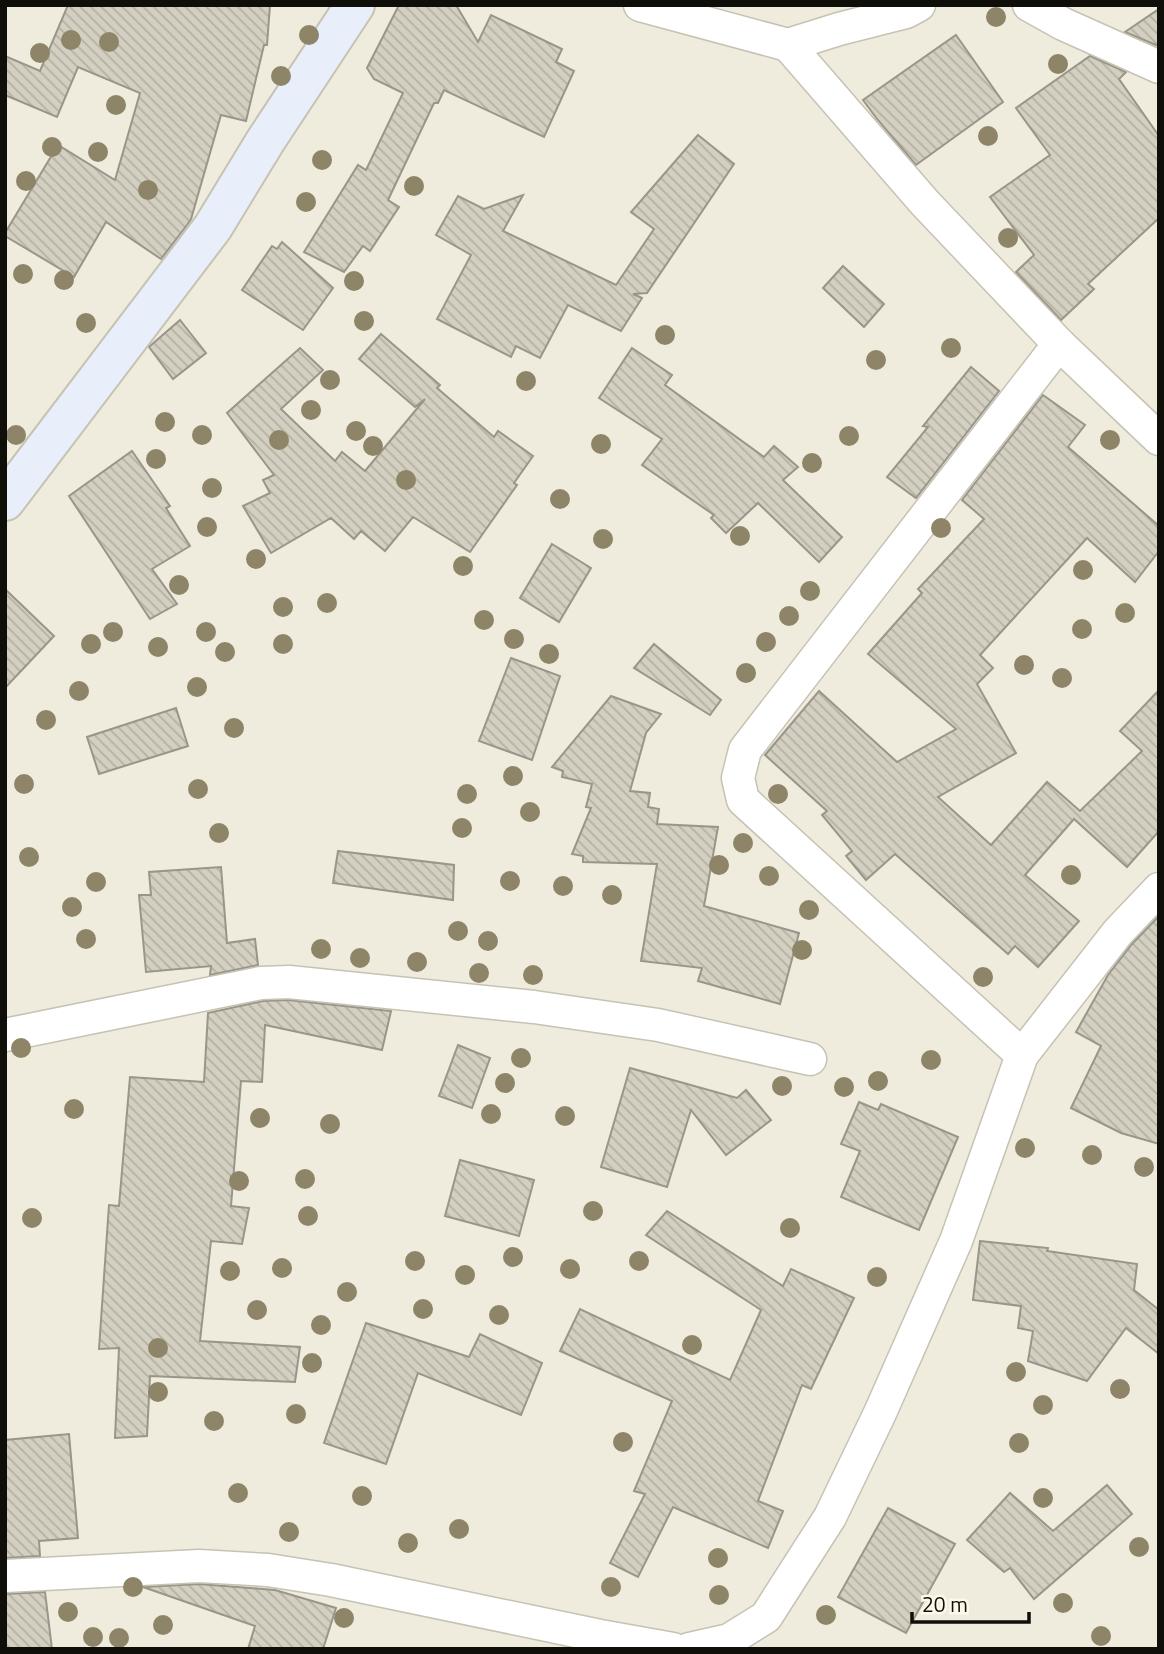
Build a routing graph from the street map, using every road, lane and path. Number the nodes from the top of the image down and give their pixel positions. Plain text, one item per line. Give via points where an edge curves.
1 (355, 5) edge
2 (640, 5) edge
3 (919, 5) edge
4 (1029, 5) edge
5 (788, 45) junction
6 (1159, 67) edge
7 (1059, 344) junction
8 (1159, 439) edge
9 (5, 502) edge
10 (1159, 890) edge
11 (5, 1035) edge
12 (1022, 1055) junction
13 (810, 1059) dead end
14 (5, 1576) edge
15 (673, 1649) edge
16 (689, 1649) edge

1 - 9 street via 213,227
2 - 5 street
3 - 5 street
4 - 6 street
5 - 7 street via 925,203
7 - 8 street
7 - 12 street via 746,750 738,778 743,800
10 - 12 street via 1118,932
11 - 13 street via 289,982 534,1007 658,1025
12 - 16 street via 956,1241 830,1517 765,1617 729,1640
14 - 15 street via 199,1566 268,1570

